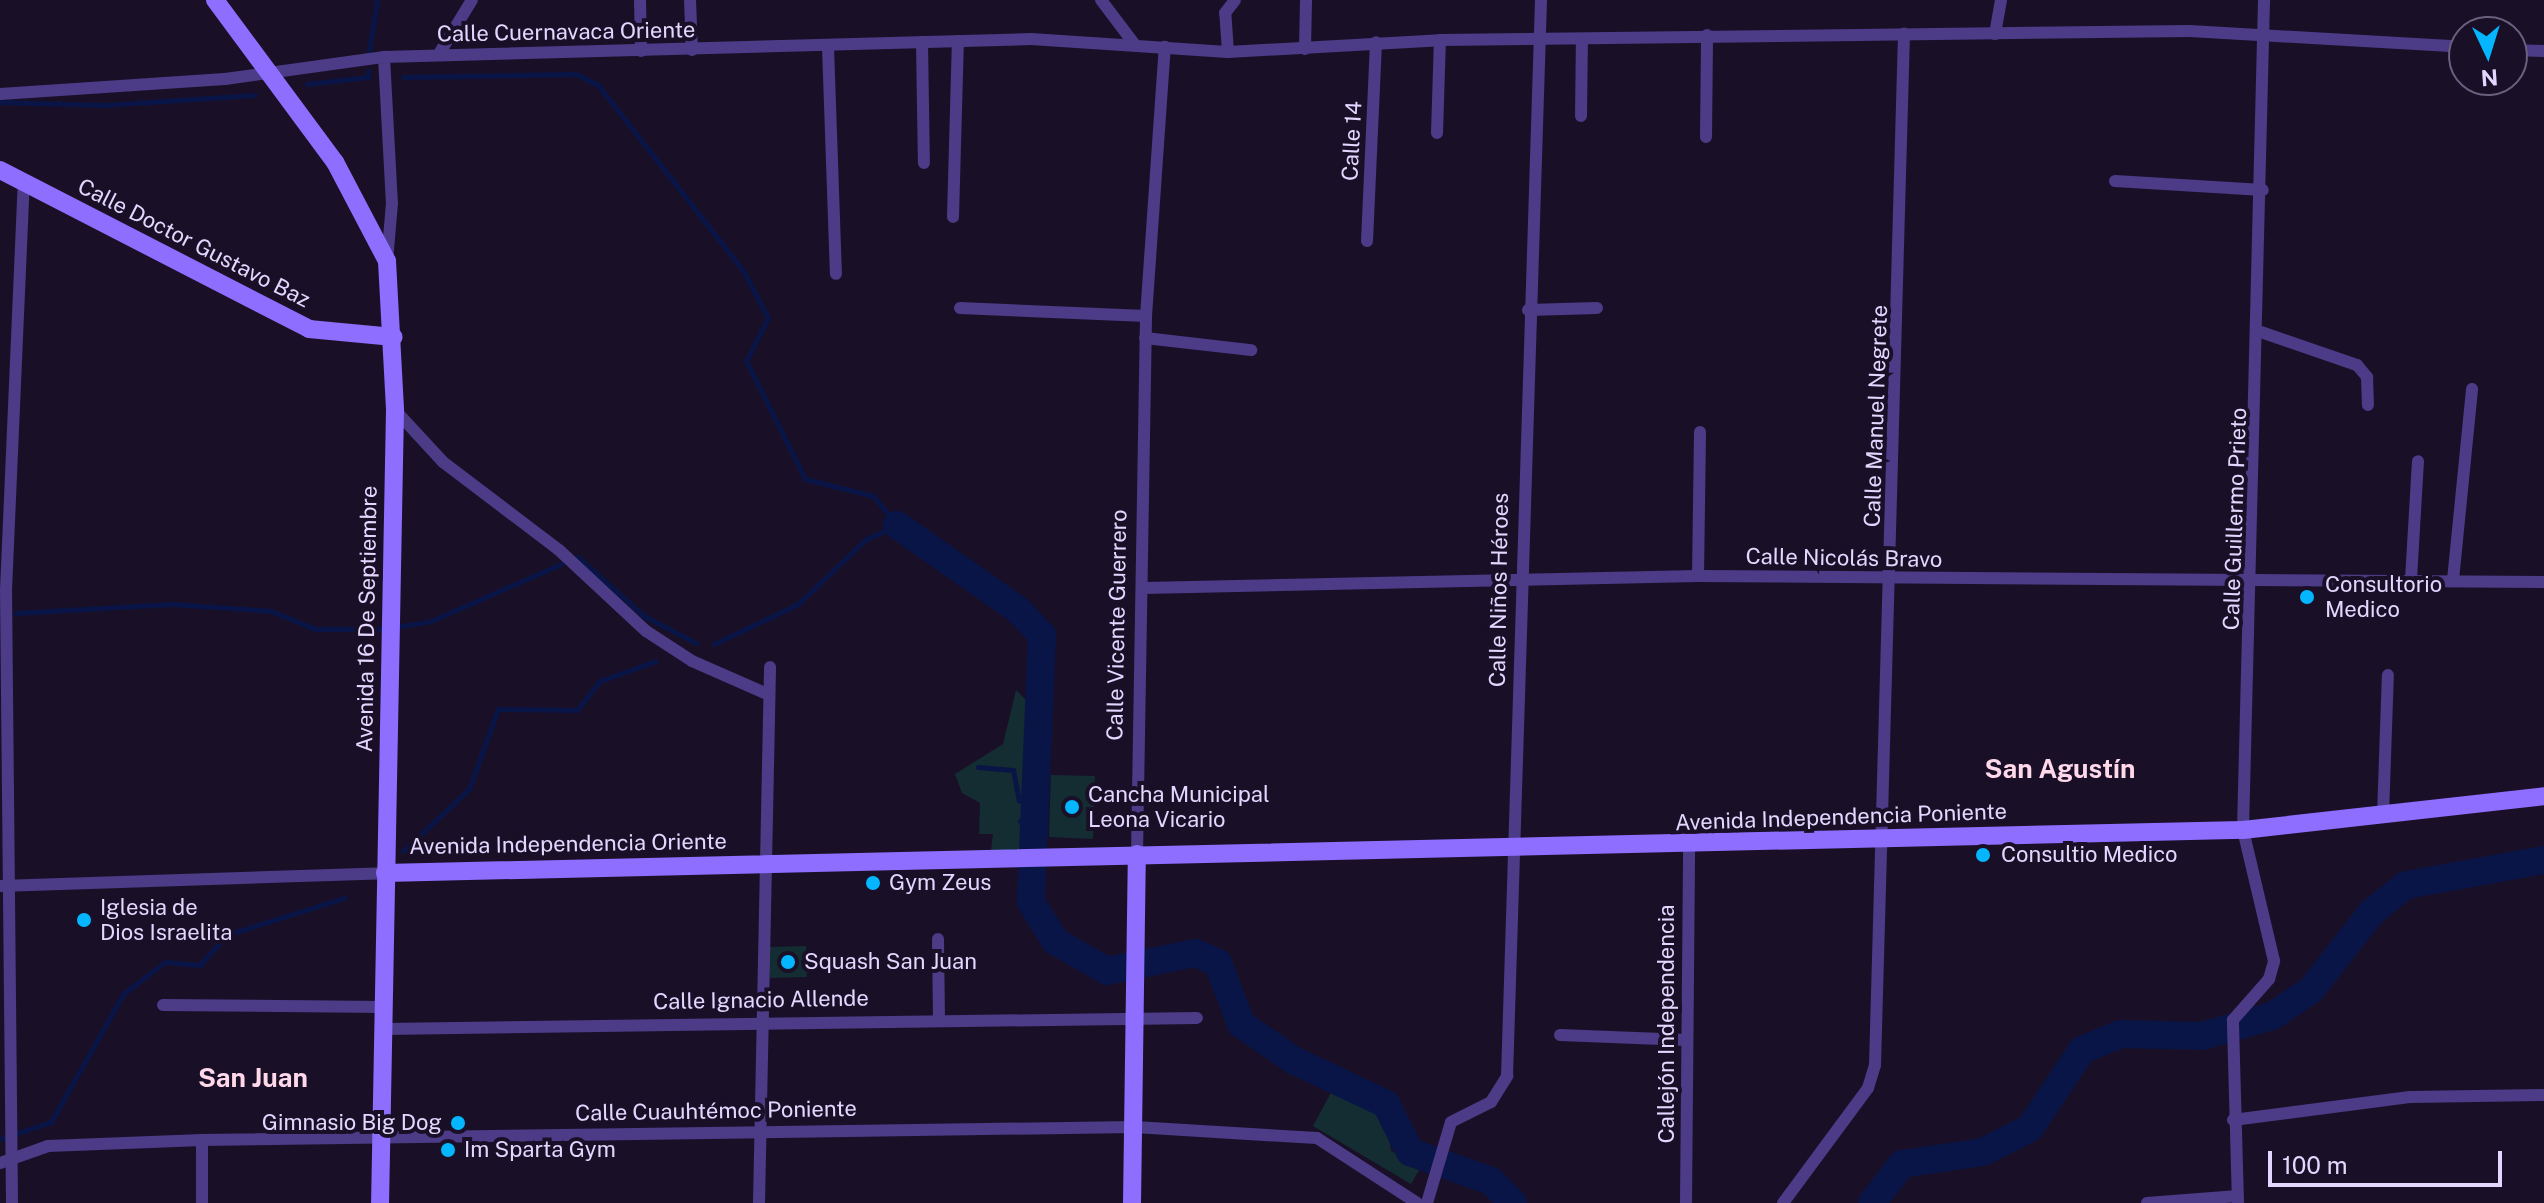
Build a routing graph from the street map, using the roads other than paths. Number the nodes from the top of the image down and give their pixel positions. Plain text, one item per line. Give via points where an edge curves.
1 (215, 0) edge
2 (472, 0) edge
3 (640, 0) edge
4 (690, 0) edge
5 (1101, 0) edge
6 (1235, 0) edge
7 (1306, 0) edge
8 (1541, 0) edge
9 (2001, 0) edge
10 (2264, 0) edge
11 (2265, 32) junction
12 (1904, 33) junction
13 (1995, 34) junction
14 (1707, 35) junction
15 (1539, 39) junction
16 (1582, 39) junction
17 (1440, 40) junction
18 (958, 41) junction
19 (922, 42) junction
20 (1376, 42) junction
21 (1135, 45) junction
22 (2448, 46) edge
23 (828, 47) junction
24 (1165, 47) junction
25 (1305, 49) junction
26 (692, 50) junction
27 (641, 51) junction
28 (1228, 52) junction
29 (439, 54) junction
30 (384, 57) junction
31 (268, 72) junction
32 (0, 94) edge
33 (1581, 116) dead end
34 (1437, 133) dead end
35 (1706, 137) dead end
36 (924, 163) dead end
37 (0, 170) edge
38 (24, 181) junction
39 (2115, 181) dead end
40 (2263, 190) junction
41 (953, 217) dead end
42 (1367, 241) dead end
43 (387, 261) junction
44 (836, 274) dead end
45 (960, 308) dead end
46 (1597, 308) dead end
47 (1528, 310) junction
48 (1146, 316) junction
49 (2261, 332) junction
50 (394, 337) junction
51 (1145, 338) junction
52 (1251, 350) dead end
53 (2472, 389) dead end
54 (2368, 405) dead end
55 (395, 410) junction
56 (1700, 432) dead end
57 (2418, 461) dead end
58 (1698, 576) junction
59 (2254, 577) junction
60 (2411, 579) junction
61 (1889, 580) junction
62 (2453, 580) junction
63 (2544, 582) edge
64 (1519, 583) junction
65 (1144, 588) junction
66 (3, 590) edge
67 (770, 667) dead end
68 (2388, 675) dead end
69 (767, 694) junction
70 (2544, 796) edge
71 (2383, 815) junction
72 (2243, 830) junction
73 (1882, 840) junction
74 (1515, 845) junction
75 (1689, 846) junction
76 (1137, 854) junction
77 (763, 863) junction
78 (385, 873) junction
79 (4, 886) edge
80 (938, 939) dead end
81 (163, 1005) dead end
82 (384, 1007) junction
83 (939, 1017) junction
84 (1139, 1017) junction
85 (1197, 1018) dead end
86 (763, 1019) junction
87 (384, 1029) junction
88 (1560, 1035) dead end
89 (1687, 1040) junction
90 (2544, 1095) edge
91 (2233, 1120) junction
92 (1135, 1127) junction
93 (760, 1128) junction
94 (380, 1138) junction
95 (202, 1140) junction
96 (13, 1150) junction
97 (0, 1163) edge
98 (2238, 1200) edge
99 (12, 1203) edge
100 (202, 1203) edge
101 (380, 1203) edge
102 (759, 1203) edge
103 (1132, 1203) edge
104 (1417, 1203) edge
105 (1427, 1203) edge
106 (1686, 1203) edge
107 (1783, 1203) edge
108 (2147, 1203) edge

1 - 31 main road, Avenida 16 De Septiembre
2 - 29 street
3 - 27 street
4 - 26 street
5 - 21 street
6 - 28 street via 1225,13
7 - 25 street
8 - 15 street, Calle Niños Héroes
9 - 13 street
10 - 11 street, Calle Guillermo Prieto
11 - 13 street, Calle Cuernavaca Oriente
11 - 22 street, Calle Cuernavaca Oriente
11 - 40 street, Calle Guillermo Prieto
12 - 13 street, Calle Cuernavaca Oriente
12 - 14 street, Calle Cuernavaca Oriente
12 - 61 street, Calle Manuel Negrete
14 - 16 street, Calle Cuernavaca Oriente
14 - 35 street
15 - 16 street, Calle Cuernavaca Oriente
15 - 17 street, Calle Cuernavaca Oriente
15 - 47 street, Calle Niños Héroes
16 - 33 street
17 - 20 street, Calle Cuernavaca Oriente
17 - 34 street
18 - 19 street, Calle Cuernavaca Oriente
18 - 21 street, Calle Cuernavaca Oriente
18 - 41 street
19 - 23 street, Calle Cuernavaca Oriente
19 - 36 street
20 - 25 street, Calle Cuernavaca Oriente
20 - 42 street, Calle 14
21 - 24 street, Calle Cuernavaca Oriente
23 - 26 street, Calle Cuernavaca Oriente
23 - 44 street
24 - 28 street, Calle Cuernavaca Oriente
24 - 48 street, Calle Vicente Guerrero
25 - 28 street, Calle Cuernavaca Oriente
26 - 27 street, Calle Cuernavaca Oriente
27 - 29 street, Calle Cuernavaca Oriente
29 - 30 street, Calle Cuernavaca Oriente
30 - 31 street, Calle Cuernavaca Oriente
30 - 43 street via 392,203
31 - 32 street, Calle Cuernavaca Oriente
31 - 43 main road, Avenida 16 De Septiembre via 335,162
37 - 38 main road, Calle Doctor Gustavo Baz
38 - 50 main road, Calle Doctor Gustavo Baz via 309,329
38 - 66 street
39 - 40 street
40 - 49 street, Calle Guillermo Prieto
43 - 50 main road, Avenida 16 De Septiembre
45 - 48 street
46 - 47 street
47 - 64 street, Calle Niños Héroes
48 - 51 street, Calle Vicente Guerrero
49 - 54 street via 2357,365 2367,377
49 - 59 street, Calle Guillermo Prieto
50 - 55 main road, Avenida 16 De Septiembre
51 - 52 street
51 - 65 street, Calle Vicente Guerrero
53 - 62 street
55 - 69 street via 443,462 559,550 646,631 692,661
55 - 78 main road, Avenida 16 De Septiembre
56 - 58 street
57 - 60 street
58 - 61 street, Calle Nicolás Bravo
58 - 64 street, Calle Nicolás Bravo
59 - 60 street, Calle Nicolás Bravo
59 - 61 street, Calle Nicolás Bravo
59 - 72 street, Calle Guillermo Prieto
60 - 62 street, Calle Nicolás Bravo
61 - 73 street, Calle Manuel Negrete
62 - 63 street, Calle Nicolás Bravo
64 - 65 street, Calle Nicolás Bravo
64 - 74 street, Calle Niños Héroes
65 - 76 street, Calle Vicente Guerrero
66 - 79 street
67 - 69 street
68 - 71 street
69 - 77 street
70 - 71 main road, Avenida Independencia Poniente
71 - 72 main road, Avenida Independencia Poniente
72 - 73 main road, Avenida Independencia Poniente
72 - 91 street, Calle Guillermo Prieto via 2273,971 2233,1020
73 - 75 main road, Avenida Independencia Poniente
73 - 107 street, Calle Manuel Negrete via 1873,1077
74 - 75 main road, Avenida Independencia Poniente
74 - 76 main road, Avenida Independencia Poniente
74 - 105 street, Calle Niños Héroes via 1505,1084 1491,1102 1451,1122
75 - 89 street, Callejón Independencia
76 - 77 main road, Avenida Independencia Oriente
76 - 84 main road, Calle Vicente Guerrero
77 - 78 main road, Avenida Independencia Oriente
77 - 86 street
78 - 79 street, Avenida Independencia Oriente
78 - 82 main road, Avenida 16 De Septiembre
79 - 96 street
80 - 83 street
81 - 82 street
82 - 87 main road, Avenida 16 De Septiembre
83 - 84 street, Calle Ignacio Allende
83 - 86 street, Calle Ignacio Allende
84 - 85 street, Calle Ignacio Allende
84 - 92 main road, Calle Vicente Guerrero
86 - 87 street, Calle Ignacio Allende
86 - 93 street
87 - 94 main road, Avenida 16 De Septiembre
88 - 89 street
89 - 106 street, Callejón Independencia
90 - 91 street via 2410,1097
91 - 98 street
92 - 93 street, Calle Cuauhtémoc Poniente
92 - 103 main road, Calle Vicente Guerrero
92 - 104 street, Calle Cuauhtémoc Poniente via 1317,1138
93 - 94 street, Calle Cuauhtémoc Poniente
93 - 102 street
94 - 95 street, Calle Cuauhtémoc Poniente
94 - 101 main road, Avenida 16 De Septiembre
95 - 96 street, Calle Cuauhtémoc Poniente
95 - 100 street
96 - 97 street, Calle Cuauhtémoc Poniente
96 - 99 street
98 - 108 street

